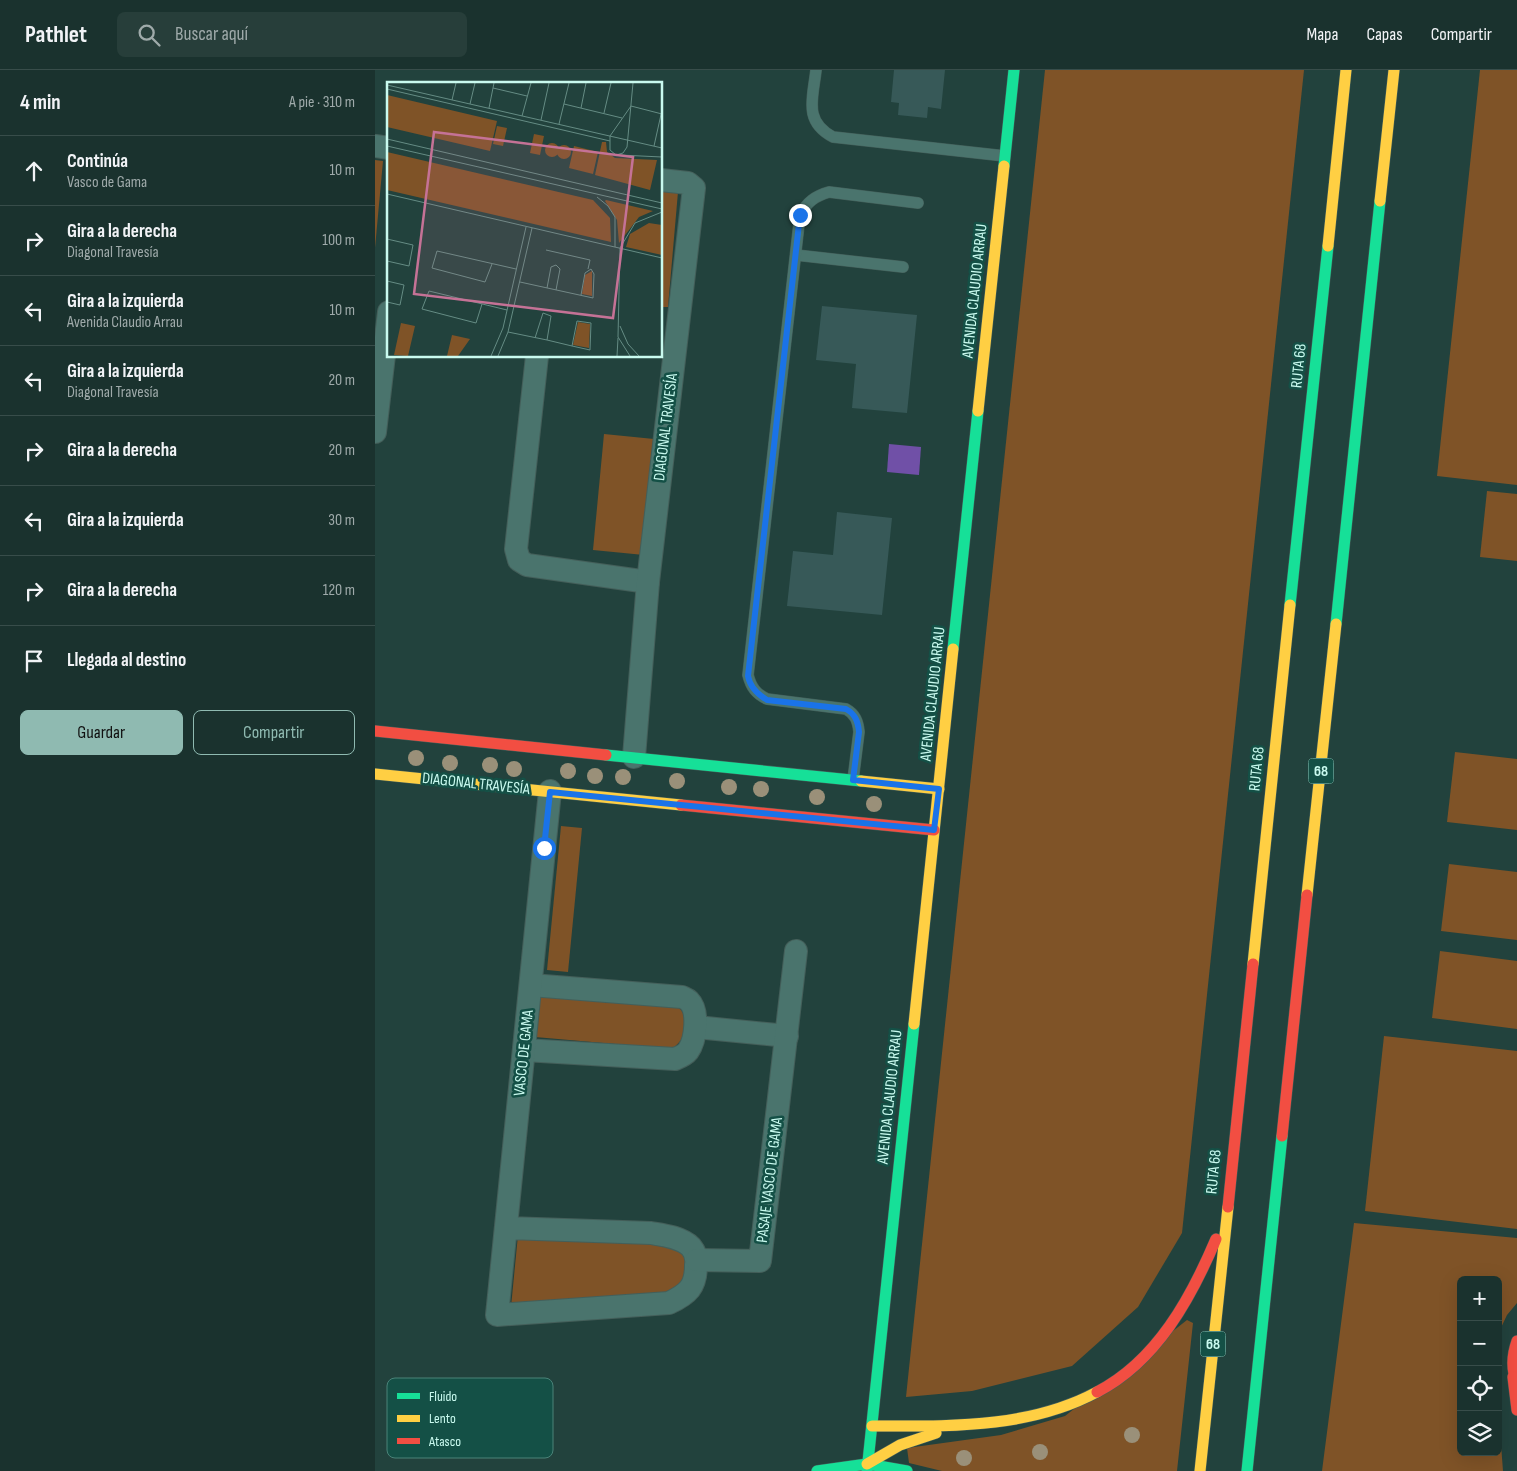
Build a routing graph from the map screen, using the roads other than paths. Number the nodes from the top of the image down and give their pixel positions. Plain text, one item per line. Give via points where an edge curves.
1 (816, 70) edge
2 (1015, 70) edge
3 (1346, 70) edge
4 (1393, 70) edge
5 (1005, 156) junction
6 (663, 180) edge
7 (918, 203) dead end
8 (796, 255) junction
9 (903, 267) dead end
10 (387, 329) edge
11 (537, 358) edge
12 (375, 432) edge
13 (648, 582) junction
14 (375, 731) edge
15 (634, 757) junction
16 (375, 774) edge
17 (853, 780) junction
18 (939, 789) junction
19 (550, 792) junction
20 (934, 830) junction
21 (796, 951) dead end
22 (531, 985) junction
23 (696, 1027) junction
24 (787, 1036) junction
25 (524, 1050) junction
26 (1226, 1217) junction
27 (506, 1228) junction
28 (697, 1260) junction
29 (1517, 1341) edge
30 (1515, 1380) edge
31 (1517, 1410) edge
32 (974, 1423) junction
33 (872, 1426) junction
34 (867, 1468) edge
35 (817, 1471) edge
36 (907, 1471) edge
37 (1200, 1471) edge
38 (1247, 1471) edge

1 - 5 lane via 811,111 818,126 833,137
2 - 5 main road, AVENIDA CLAUDIO ARRAU
3 - 26 main road, RUTA 68 / 68
4 - 38 main road, 68
5 - 18 main road, AVENIDA CLAUDIO ARRAU
6 - 13 street, DIAGONAL TRAVESÍA via 689,183 694,188
7 - 8 lane via 829,192 820,195 811,200 800,215
8 - 9 lane
8 - 17 lane via 748,676 753,689 767,700 851,712 859,732
10 - 12 street
11 - 13 street via 516,549 519,560 527,565
13 - 15 street, DIAGONAL TRAVESÍA
14 - 15 main road
15 - 17 main road
16 - 19 main road, DIAGONAL TRAVESÍA
17 - 18 main road
18 - 20 main road, AVENIDA CLAUDIO ARRAU
19 - 20 main road, DIAGONAL TRAVESÍA
19 - 22 street, VASCO DE GAMA
20 - 33 main road, AVENIDA CLAUDIO ARRAU
21 - 24 street, PASAJE VASCO DE GAMA
22 - 23 street via 682,997 694,1009
22 - 25 street, VASCO DE GAMA
23 - 24 street
23 - 25 street via 689,1050 675,1059
24 - 28 street, PASAJE VASCO DE GAMA via 760,1261
25 - 27 street, VASCO DE GAMA
26 - 32 main road via 1192,1290 1161,1337 1137,1364 1106,1387 1056,1410 1017,1419
26 - 37 main road, RUTA 68 / 68
27 - 28 street via 651,1233 685,1242
27 - 28 street, VASCO DE GAMA via 497,1315 669,1303 692,1287
29 - 30 main road via 1513,1357
30 - 31 main road
32 - 33 main road
32 - 34 main road via 918,1438 884,1454
33 - 34 main road, AVENIDA CLAUDIO ARRAU
34 - 35 main road
34 - 36 main road

